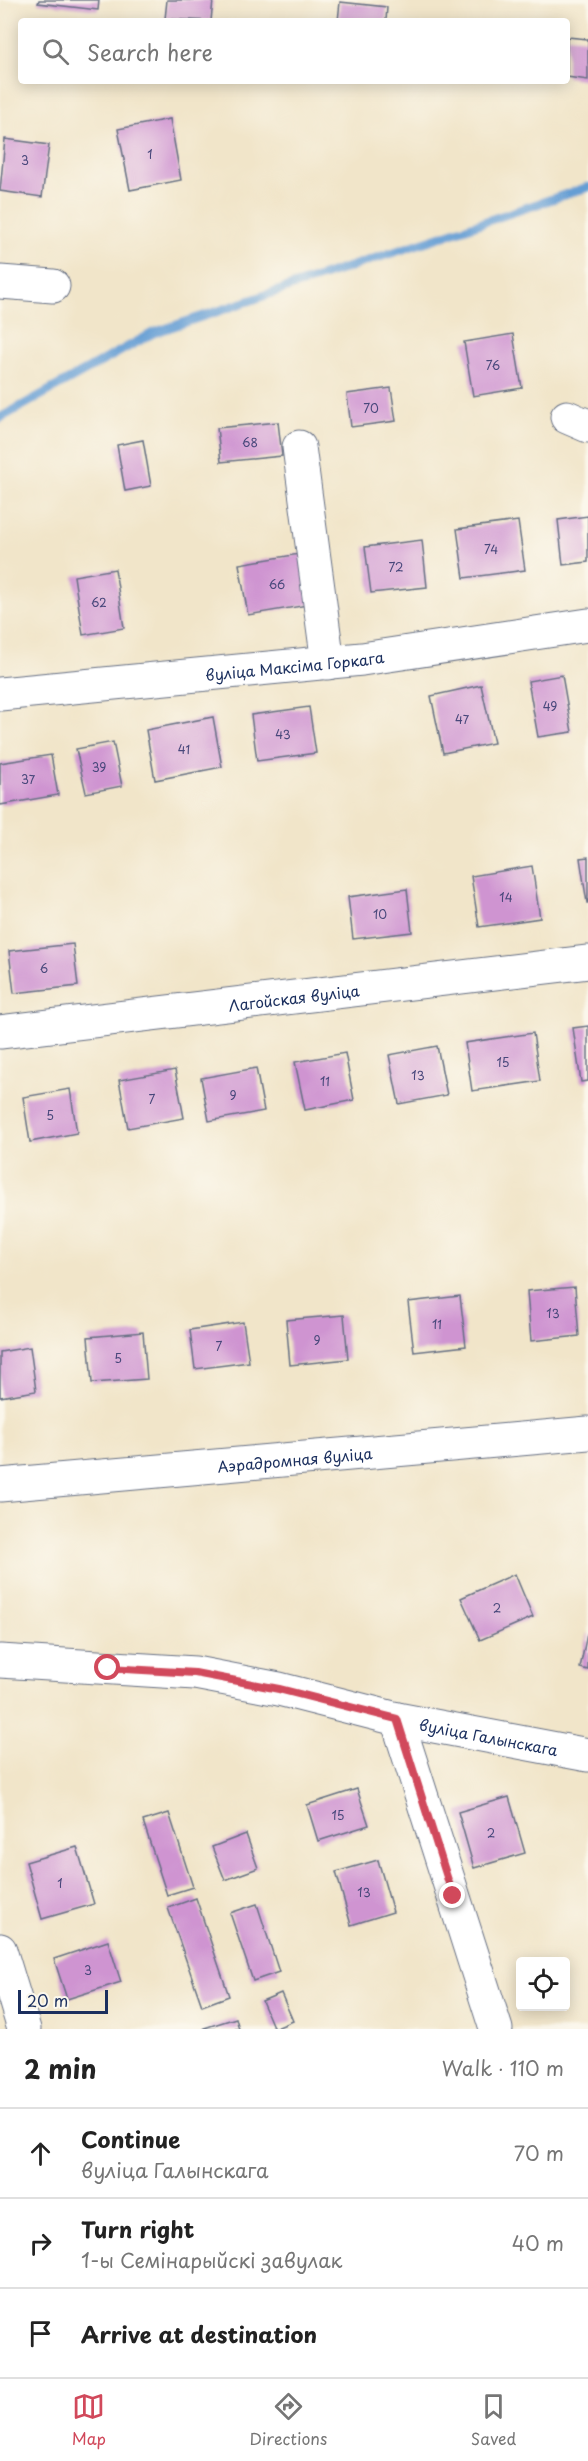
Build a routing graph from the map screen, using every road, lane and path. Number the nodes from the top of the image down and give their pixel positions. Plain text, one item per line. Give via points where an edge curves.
1 (0, 282) edge
2 (53, 286) dead end
3 (299, 447) dead end
4 (588, 625) edge
5 (328, 663) junction
6 (0, 694) edge
7 (588, 962) edge
8 (0, 1032) edge
9 (588, 1433) edge
10 (0, 1485) edge
11 (0, 1661) edge
12 (397, 1719) junction
13 (588, 1755) edge
14 (0, 1950) edge
15 (24, 2029) edge
16 (496, 2029) edge

1 - 2 street
3 - 5 street
4 - 5 street, вуліца Максіма Горкага
5 - 6 street, вуліца Максіма Горкага
7 - 8 street, Лагойская вуліца
9 - 10 street, Аэрадромная вуліца
11 - 12 street, вуліца Галынскага via 195,1673 279,1689
12 - 13 street, вуліца Галынскага
12 - 16 street
14 - 15 street

